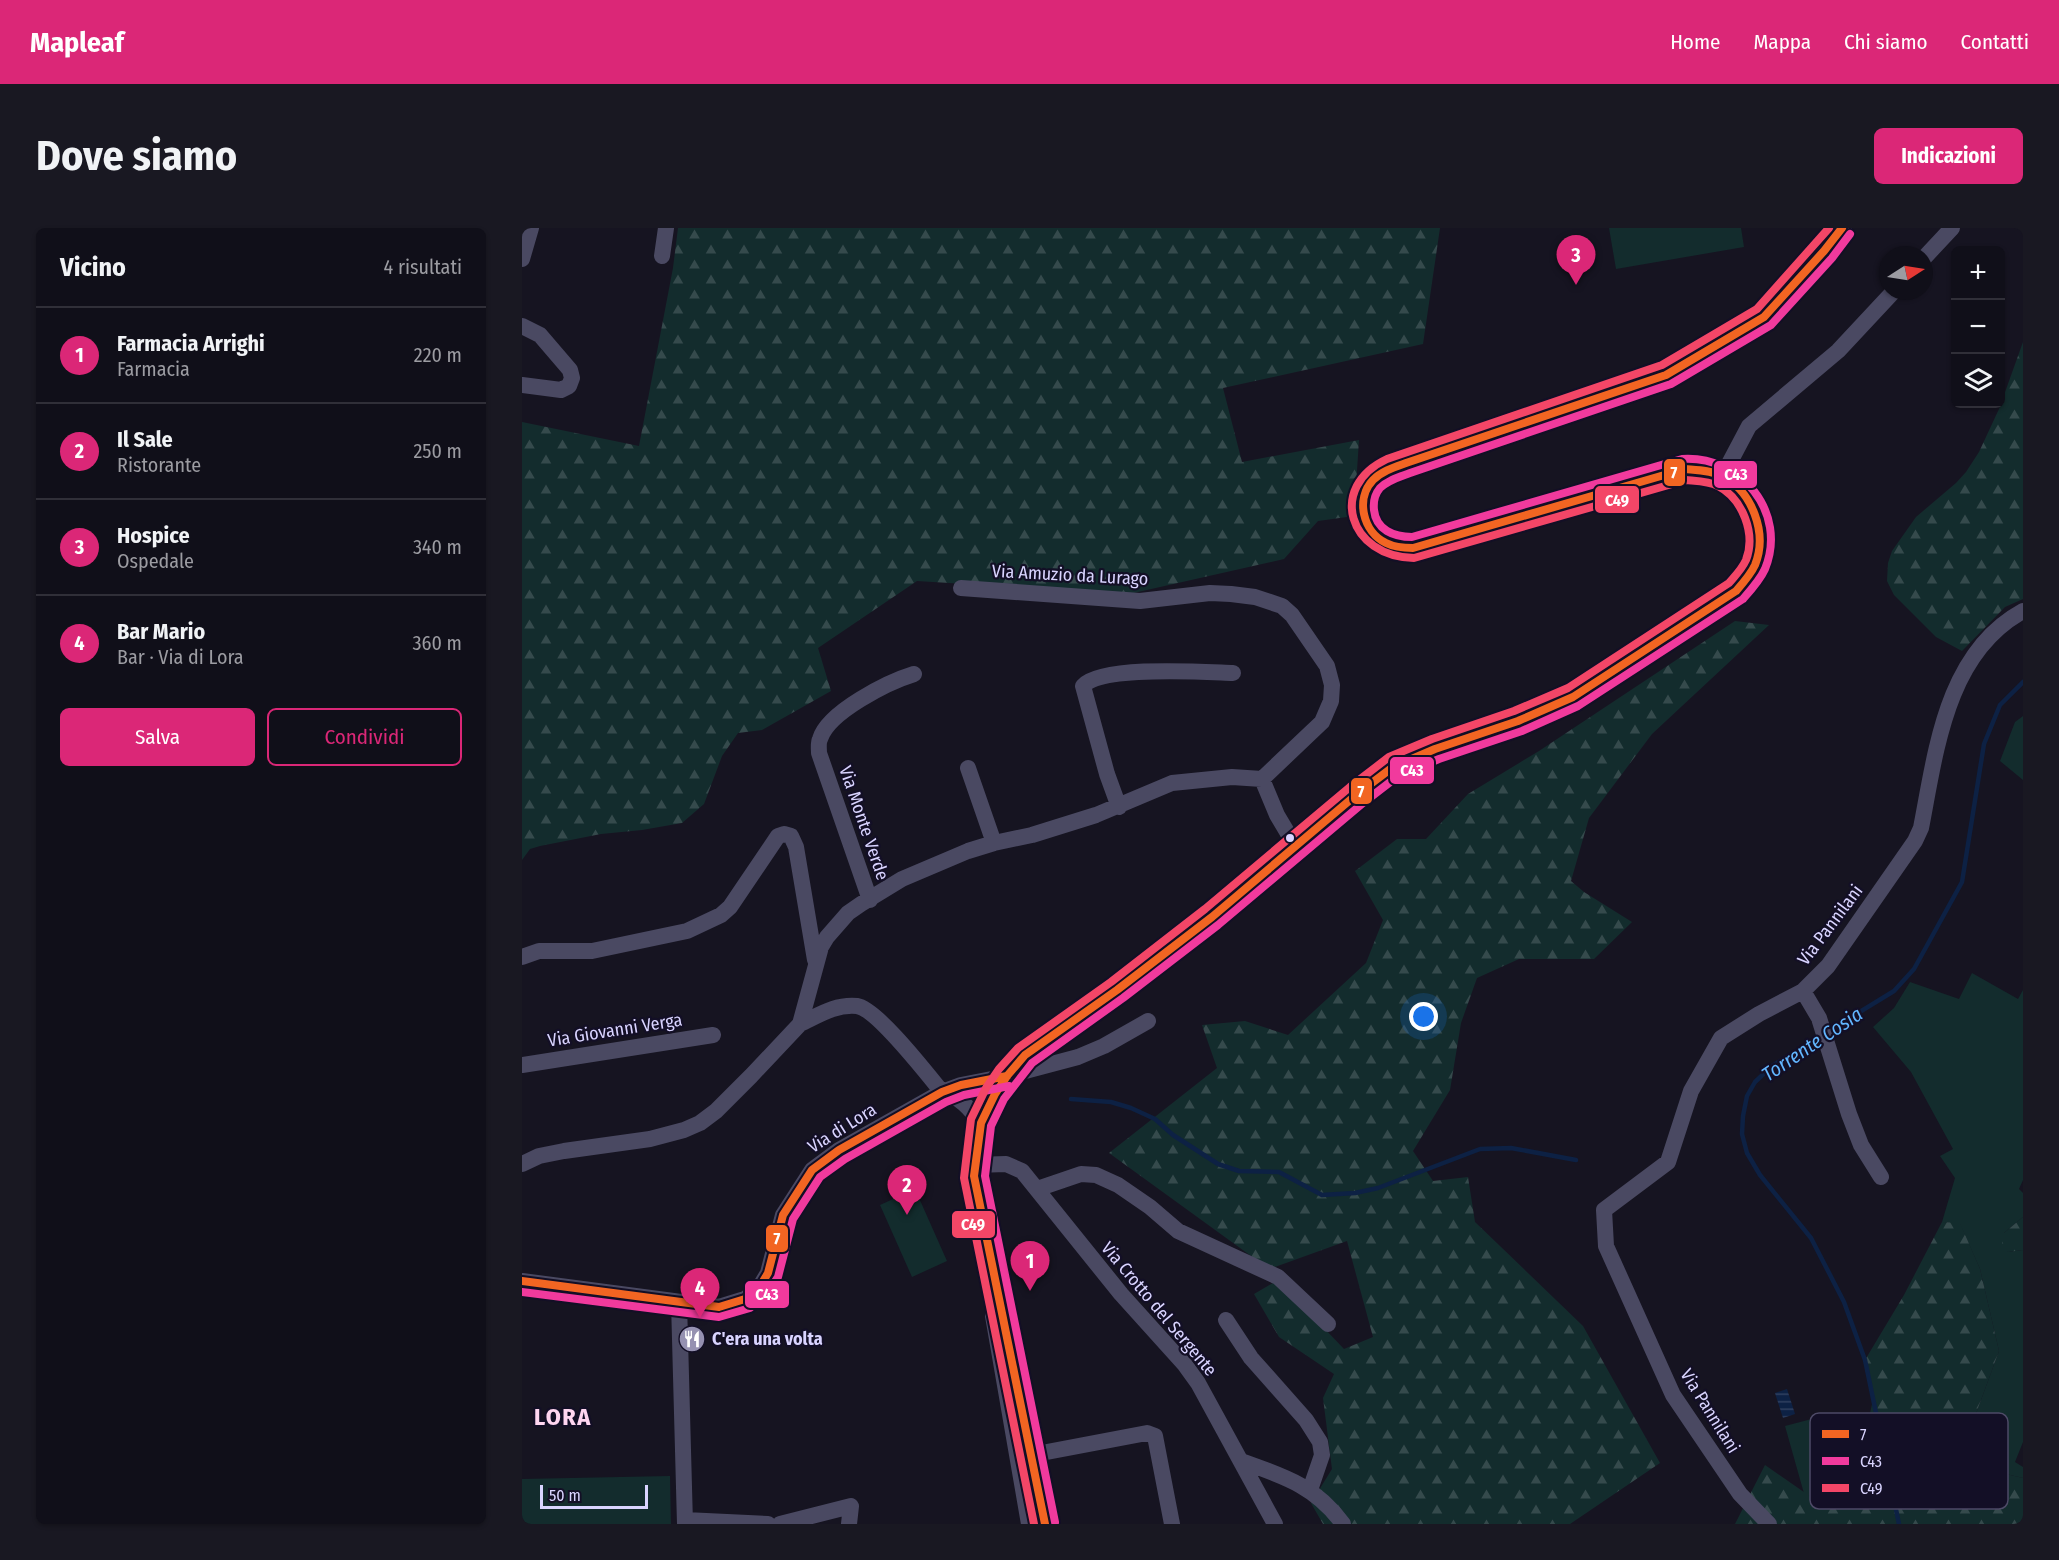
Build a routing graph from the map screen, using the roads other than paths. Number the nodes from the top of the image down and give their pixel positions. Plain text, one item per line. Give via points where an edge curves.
1 (531, 228) edge
2 (666, 228) edge
3 (1842, 228) edge
4 (1952, 228) edge
5 (1933, 248) edge
6 (662, 256) dead end
7 (522, 259) edge
8 (1886, 300) edge
9 (522, 326) edge
10 (522, 385) edge
11 (1722, 477) junction
12 (961, 588) dead end
13 (2023, 611) edge
14 (1233, 673) dead end
15 (914, 674) dead end
16 (968, 768) dead end
17 (1262, 779) junction
18 (1119, 807) junction
19 (994, 843) junction
20 (1296, 847) junction
21 (870, 900) junction
22 (522, 957) edge
23 (815, 963) junction
24 (1803, 991) junction
25 (1148, 1022) dead end
26 (800, 1024) junction
27 (713, 1035) dead end
28 (522, 1065) edge
29 (1006, 1076) junction
30 (942, 1092) junction
31 (981, 1124) junction
32 (522, 1164) edge
33 (975, 1165) junction
34 (1881, 1177) dead end
35 (1037, 1189) junction
36 (522, 1281) edge
37 (679, 1302) junction
38 (1002, 1309) junction
39 (1226, 1320) dead end
40 (1328, 1324) dead end
41 (1031, 1455) junction
42 (1241, 1461) junction
43 (1310, 1491) junction
44 (685, 1522) edge
45 (768, 1524) edge
46 (780, 1524) edge
47 (849, 1524) edge
48 (1029, 1524) edge
49 (1045, 1524) edge
50 (1172, 1524) edge
51 (1275, 1524) edge
52 (1343, 1524) edge
53 (1769, 1524) edge

1 - 7 street
2 - 6 street
3 - 11 main road via 1764,318 1666,375 1392,468 1380,474 1366,490 1363,515 1375,537 1400,548 1413,548 1685,470
4 - 5 street
8 - 11 street via 1838,351 1749,426
9 - 10 street via 540,335 570,370 572,378 569,386 561,390
11 - 20 main road via 1746,496 1759,531 1756,563 1736,591 1573,697 1393,768
12 - 17 street, Via Amuzio da Lurago via 1140,601 1231,594 1282,606 1327,666 1331,701 1322,722
13 - 24 street, Via Pannilani via 1986,639 1957,685 1944,719 1915,841 1828,966
14 - 18 street via 1143,672 1096,678 1083,686
15 - 21 street, Via Monte Verde via 893,681 837,714 820,738 819,753
16 - 19 street
17 - 18 street, Via Monte Verde via 1232,777 1172,783
17 - 20 street
18 - 19 street, Via Monte Verde
19 - 21 street, Via Monte Verde via 902,879
20 - 29 main road via 1202,925 1025,1055
21 - 23 street via 848,914 827,937
22 - 23 street via 539,951 592,951 687,931 730,907 778,836 784,834 790,836 796,847
23 - 26 street
24 - 34 street via 1820,1018 1861,1145
24 - 53 street, Via Pannilani via 1721,1038 1691,1091 1668,1162 1604,1210 1606,1246 1673,1395 1740,1494
25 - 29 street, Via di Lora via 1078,1057
26 - 30 street via 833,1007 860,1006 885,1026
26 - 32 street via 700,1123 650,1139 564,1151
27 - 28 street, Via Giovanni Verga
29 - 30 street, Via di Lora
29 - 31 main road
30 - 31 street via 969,1107
30 - 37 street, Via di Lora via 839,1150 812,1170 783,1215 768,1273 759,1288 745,1299 719,1307
31 - 33 main road
33 - 35 street, Via Crotto del Sergente via 1006,1164 1022,1171
33 - 38 main road via 978,1202
35 - 40 street via 1082,1174 1096,1175 1118,1185 1178,1231 1278,1277
35 - 42 street, Via Crotto del Sergente via 1121,1294 1185,1365
36 - 37 street, Via di Lora
37 - 44 street
38 - 41 main road
38 - 48 street via 993,1316
39 - 43 street via 1251,1358 1306,1420 1320,1442 1322,1455
41 - 49 main road
41 - 50 street via 1147,1433 1155,1436
42 - 43 street
42 - 51 street, Via Crotto del Sergente
43 - 52 street via 1332,1508
44 - 45 street
46 - 47 street via 851,1506

